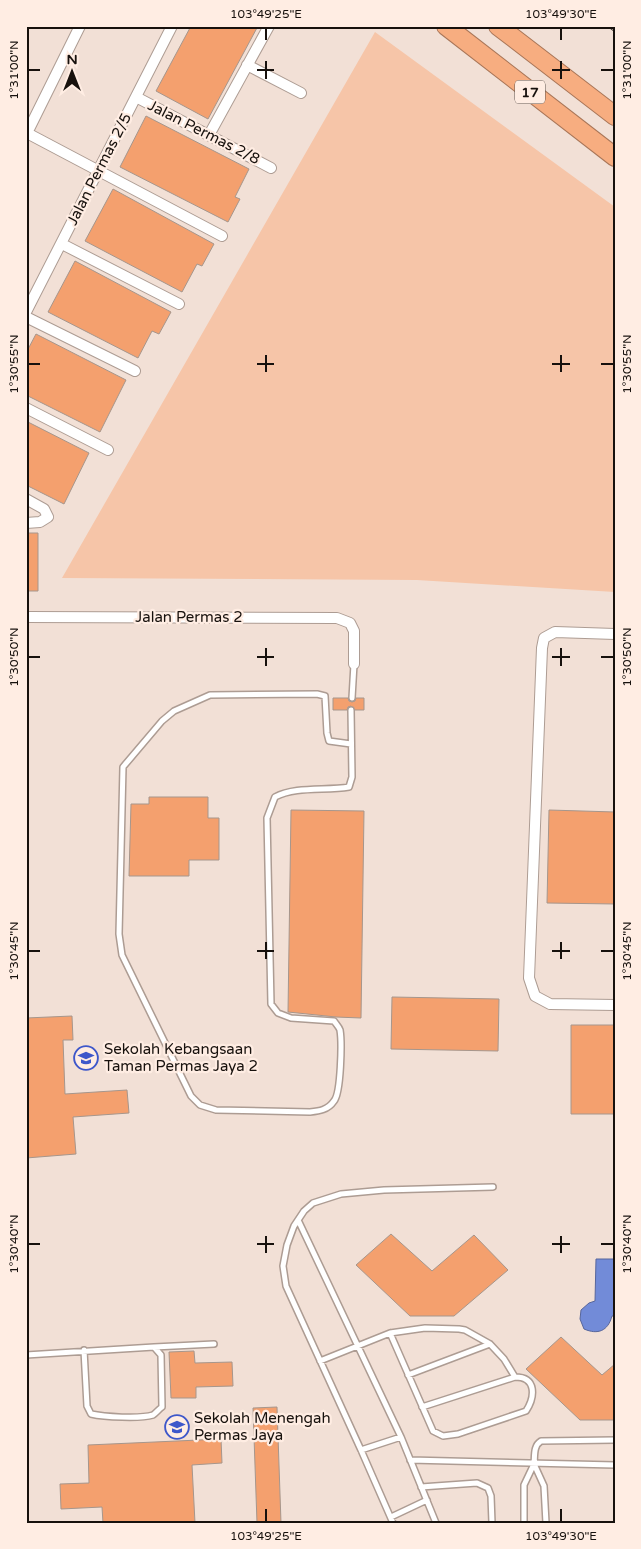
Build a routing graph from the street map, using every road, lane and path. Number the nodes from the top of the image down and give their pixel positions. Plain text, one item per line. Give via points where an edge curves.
1 (80, 26) edge
2 (172, 26) edge
3 (269, 26) edge
4 (446, 26) edge
5 (498, 26) edge
6 (247, 65) junction
7 (301, 93) dead end
8 (136, 97) junction
9 (615, 116) edge
10 (27, 134) edge
11 (209, 135) junction
12 (615, 157) edge
13 (272, 168) dead end
14 (99, 172) junction
15 (222, 236) dead end
16 (62, 244) junction
17 (179, 304) dead end
18 (26, 312) edge
19 (26, 317) edge
20 (135, 371) dead end
21 (26, 408) edge
22 (108, 450) dead end
23 (26, 499) edge
24 (26, 522) edge
25 (26, 616) edge
26 (615, 634) edge
27 (354, 664) joint
28 (352, 698) dead end
29 (352, 710) dead end
30 (351, 744) junction
31 (615, 1005) edge
32 (493, 1187) dead end
33 (298, 1220) junction
34 (390, 1333) junction
35 (214, 1344) dead end
36 (490, 1344) junction
37 (358, 1345) junction
38 (154, 1347) junction
39 (84, 1350) junction
40 (26, 1354) edge
41 (320, 1361) junction
42 (408, 1375) junction
43 (515, 1377) junction
44 (422, 1407) junction
45 (401, 1437) junction
46 (615, 1440) edge
47 (361, 1450) junction
48 (410, 1460) junction
49 (534, 1464) junction
50 (615, 1465) edge
51 (421, 1487) junction
52 (427, 1500) junction
53 (392, 1520) edge
54 (436, 1523) edge
55 (492, 1523) edge
56 (524, 1523) edge
57 (546, 1523) edge

1 - 10 street
2 - 8 street, Jalan Permas 2/5
3 - 6 street
4 - 12 highway, 17
5 - 9 highway, 17
6 - 7 street
6 - 11 street
8 - 11 street, Jalan Permas 2/8
8 - 14 street, Jalan Permas 2/5
10 - 14 street
11 - 13 street, Jalan Permas 2/8
14 - 15 street
14 - 16 street, Jalan Permas 2/5
16 - 17 street
16 - 18 street, Jalan Permas 2/5
19 - 20 street
21 - 22 street
23 - 24 street via 44,509 48,517 40,522
25 - 27 street, Jalan Permas 2 via 337,618 350,623 354,631
26 - 31 street via 555,632 544,638 529,978 535,996 550,1004
27 - 28 lane
29 - 30 lane
30 - 30 lane via 352,777 349,786 284,792 275,797 267,818 271,1004 278,1013 291,1018 334,1021 340,1028 338,1096 324,1110 310,1112 216,1110 200,1105 191,1096 122,955 118,934 123,767 174,711 210,695 326,696 329,741
32 - 33 lane via 341,1194 313,1203
33 - 37 lane
33 - 41 lane via 287,1245 283,1266 286,1286
34 - 36 lane via 425,1328 459,1329
34 - 37 lane
34 - 42 lane
35 - 38 lane
36 - 42 lane
36 - 43 lane
37 - 41 lane
37 - 45 lane
38 - 39 lane
38 - 39 lane via 161,1355 162,1407 154,1414 140,1416 103,1417 91,1414
39 - 40 lane
41 - 47 lane
42 - 44 lane
43 - 44 lane
43 - 44 lane via 523,1377 530,1382 533,1393 526,1411 458,1434 443,1436 433,1431
45 - 47 lane
45 - 48 lane
46 - 49 lane via 540,1442 535,1448
47 - 53 lane
48 - 49 lane
48 - 51 lane
49 - 50 lane
49 - 56 lane via 524,1485
49 - 57 lane via 544,1486
51 - 52 lane
51 - 55 lane via 477,1483 488,1488
52 - 53 lane
52 - 54 lane

